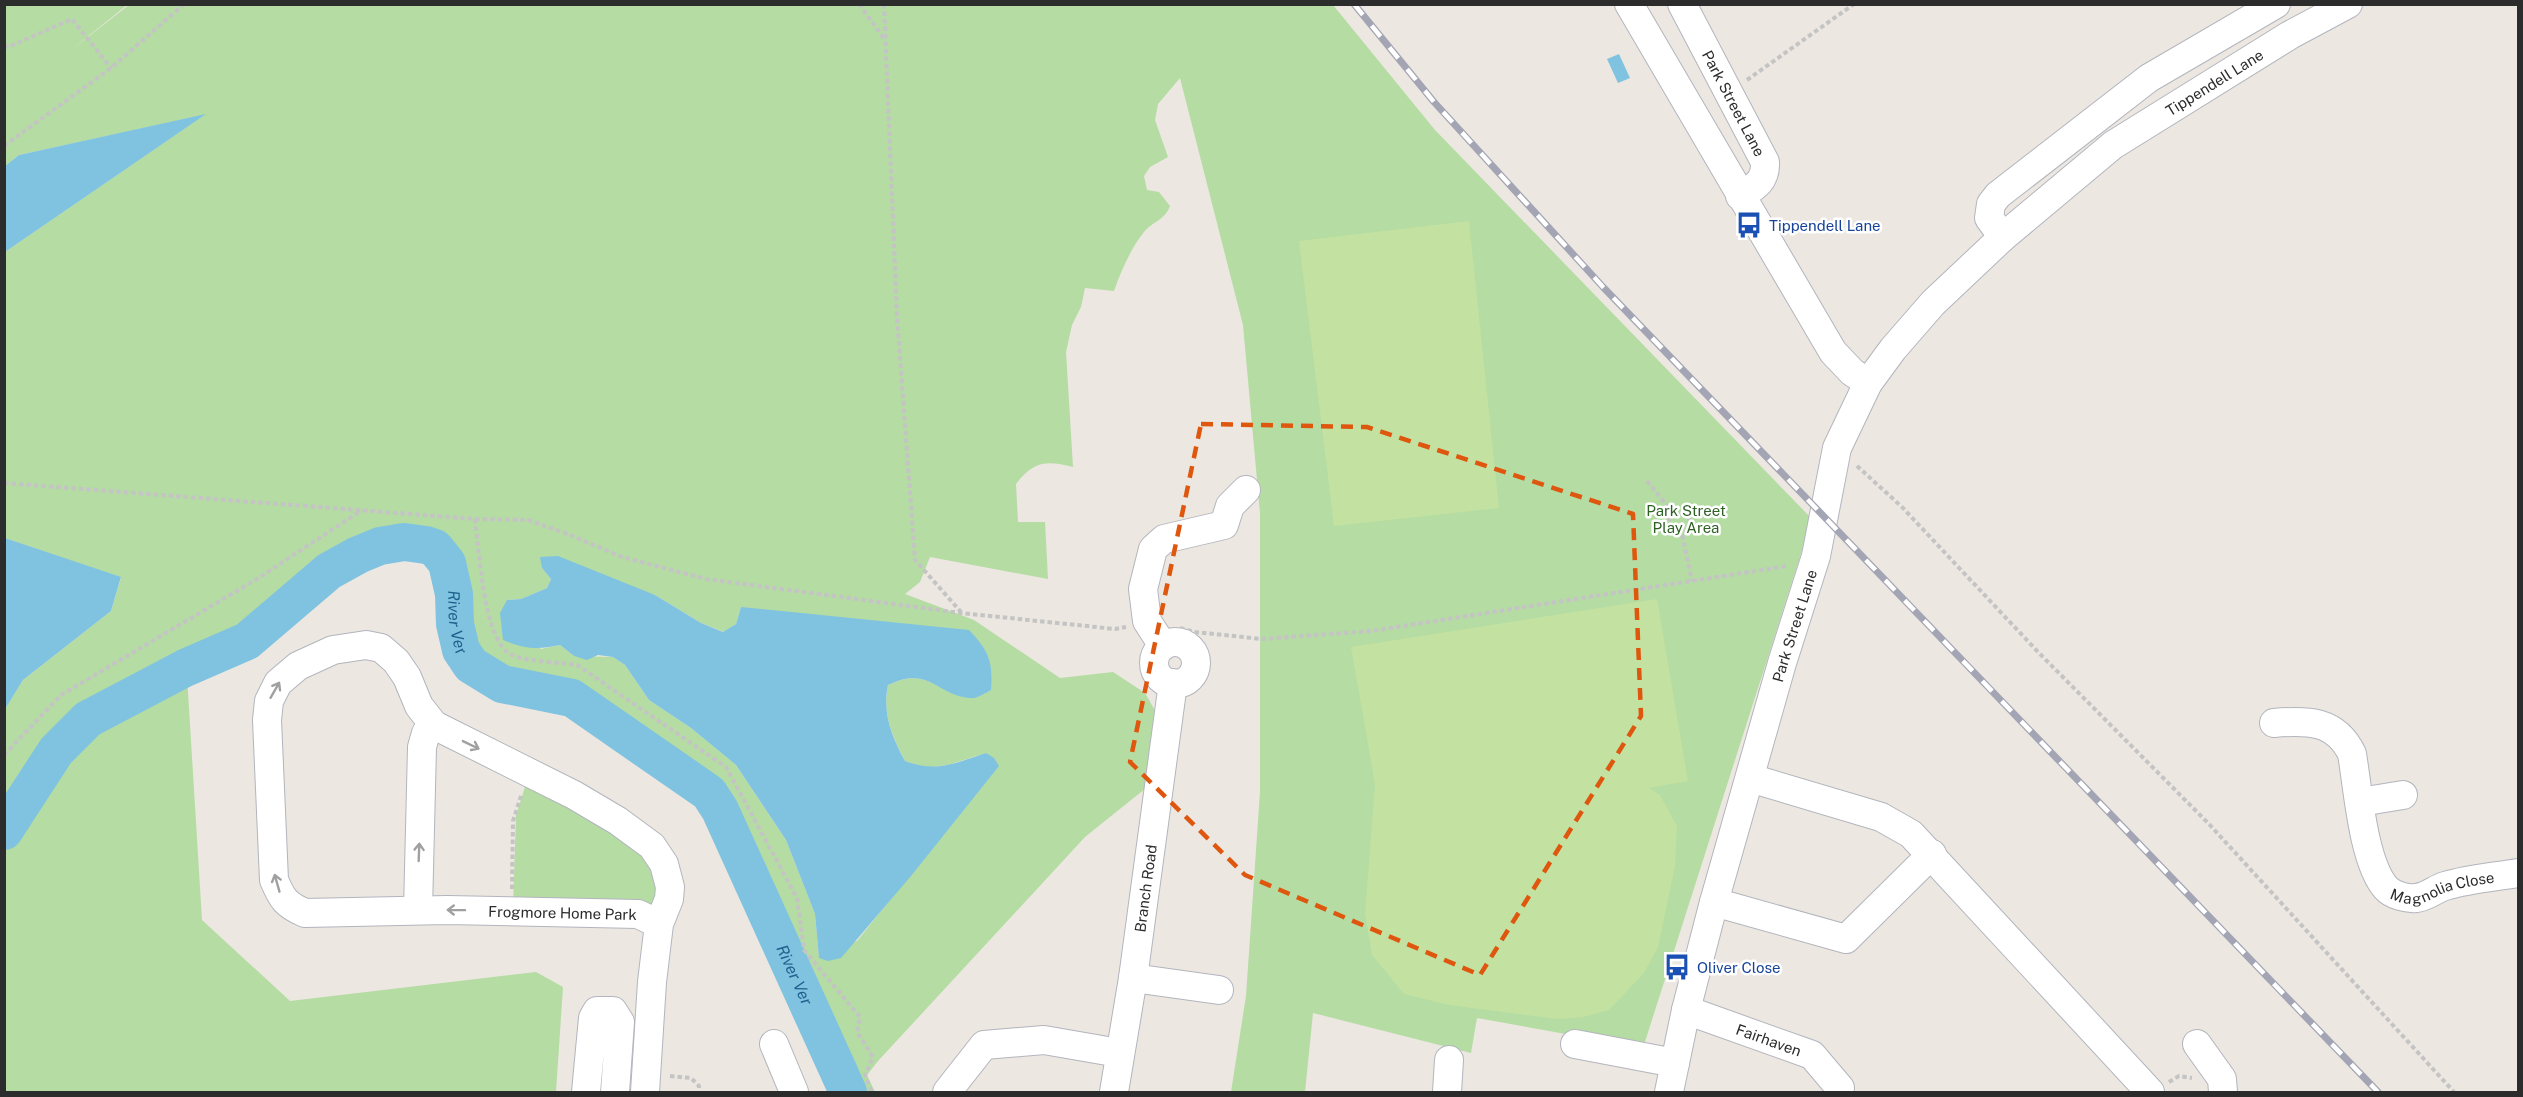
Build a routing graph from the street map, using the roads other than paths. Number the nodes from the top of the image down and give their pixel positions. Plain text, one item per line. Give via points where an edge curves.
1 (1629, 4) edge
2 (1683, 4) edge
3 (2348, 4) edge
4 (2273, 5) edge
5 (2290, 35) junction
6 (1740, 196) junction
7 (2003, 237) junction
8 (1868, 383) junction
9 (1246, 490) dead end
10 (2274, 723) dead end
11 (434, 725) junction
12 (1750, 778) junction
13 (2403, 795) dead end
14 (2360, 802) junction
15 (1932, 854) junction
16 (2518, 873) edge
17 (1714, 902) junction
18 (418, 910) junction
19 (659, 924) junction
20 (1133, 978) junction
21 (1219, 990) dead end
22 (1686, 1010) junction
23 (620, 1022) junction
24 (649, 1025) junction
25 (774, 1044) dead end
26 (1575, 1044) dead end
27 (2197, 1044) dead end
28 (1119, 1053) junction
29 (1449, 1060) dead end
30 (1675, 1063) junction
31 (645, 1083) edge
32 (1840, 1088) dead end
33 (586, 1092) edge
34 (615, 1092) edge
35 (795, 1092) edge
36 (947, 1092) edge
37 (1114, 1092) edge
38 (1447, 1092) edge
39 (1669, 1092) edge
40 (2150, 1092) edge
41 (2223, 1092) edge

1 - 6 street
2 - 6 street, Park Street Lane via 1765,162 1764,176
3 - 5 street, Tippendell Lane
4 - 5 street
4 - 7 street via 2149,78 1998,195 1991,204 1989,218
5 - 7 street, Tippendell Lane via 2113,145
6 - 8 street via 1833,352
7 - 8 street, Tippendell Lane via 1933,303
8 - 12 street, Park Street Lane via 1837,448 1816,556
9 - 20 street, Branch Road via 1230,506 1224,525 1164,539 1153,549 1143,588 1147,621 1162,646 1155,668 1165,681 1173,684
10 - 14 street, Magnolia Close via 2324,725 2339,734 2352,754
18 -> 11 street via 422,747 426,733
18 -> 11 street, Frogmore Home Park via 305,913 281,896 274,880 269,701 278,683 298,666 333,650 366,645 381,648 396,661
11 -> 19 street, Frogmore Home Park via 618,820 652,846 664,864 670,887
12 - 15 street via 1881,817 1911,834
12 - 17 street, Park Street Lane
13 - 14 street
14 - 16 street, Magnolia Close via 2376,873 2387,890 2400,896 2415,898 2457,883
15 - 17 street via 1846,939
15 - 40 street
17 - 22 street, Park Street Lane
19 -> 18 street, Frogmore Home Park via 638,914
19 - 24 street
20 - 21 street
20 - 28 street, Branch Road
22 - 30 street, Park Street Lane
22 - 32 street, Fairhaven via 1812,1055
23 - 24 street
23 - 33 street via 613,1011 597,1011 593,1018
23 - 34 street
24 - 31 street
25 - 35 street
26 - 30 street
27 - 41 street via 2222,1079
28 - 36 street via 1044,1040 984,1045
28 - 37 street, Branch Road
29 - 38 street
30 - 39 street, Park Street Lane

